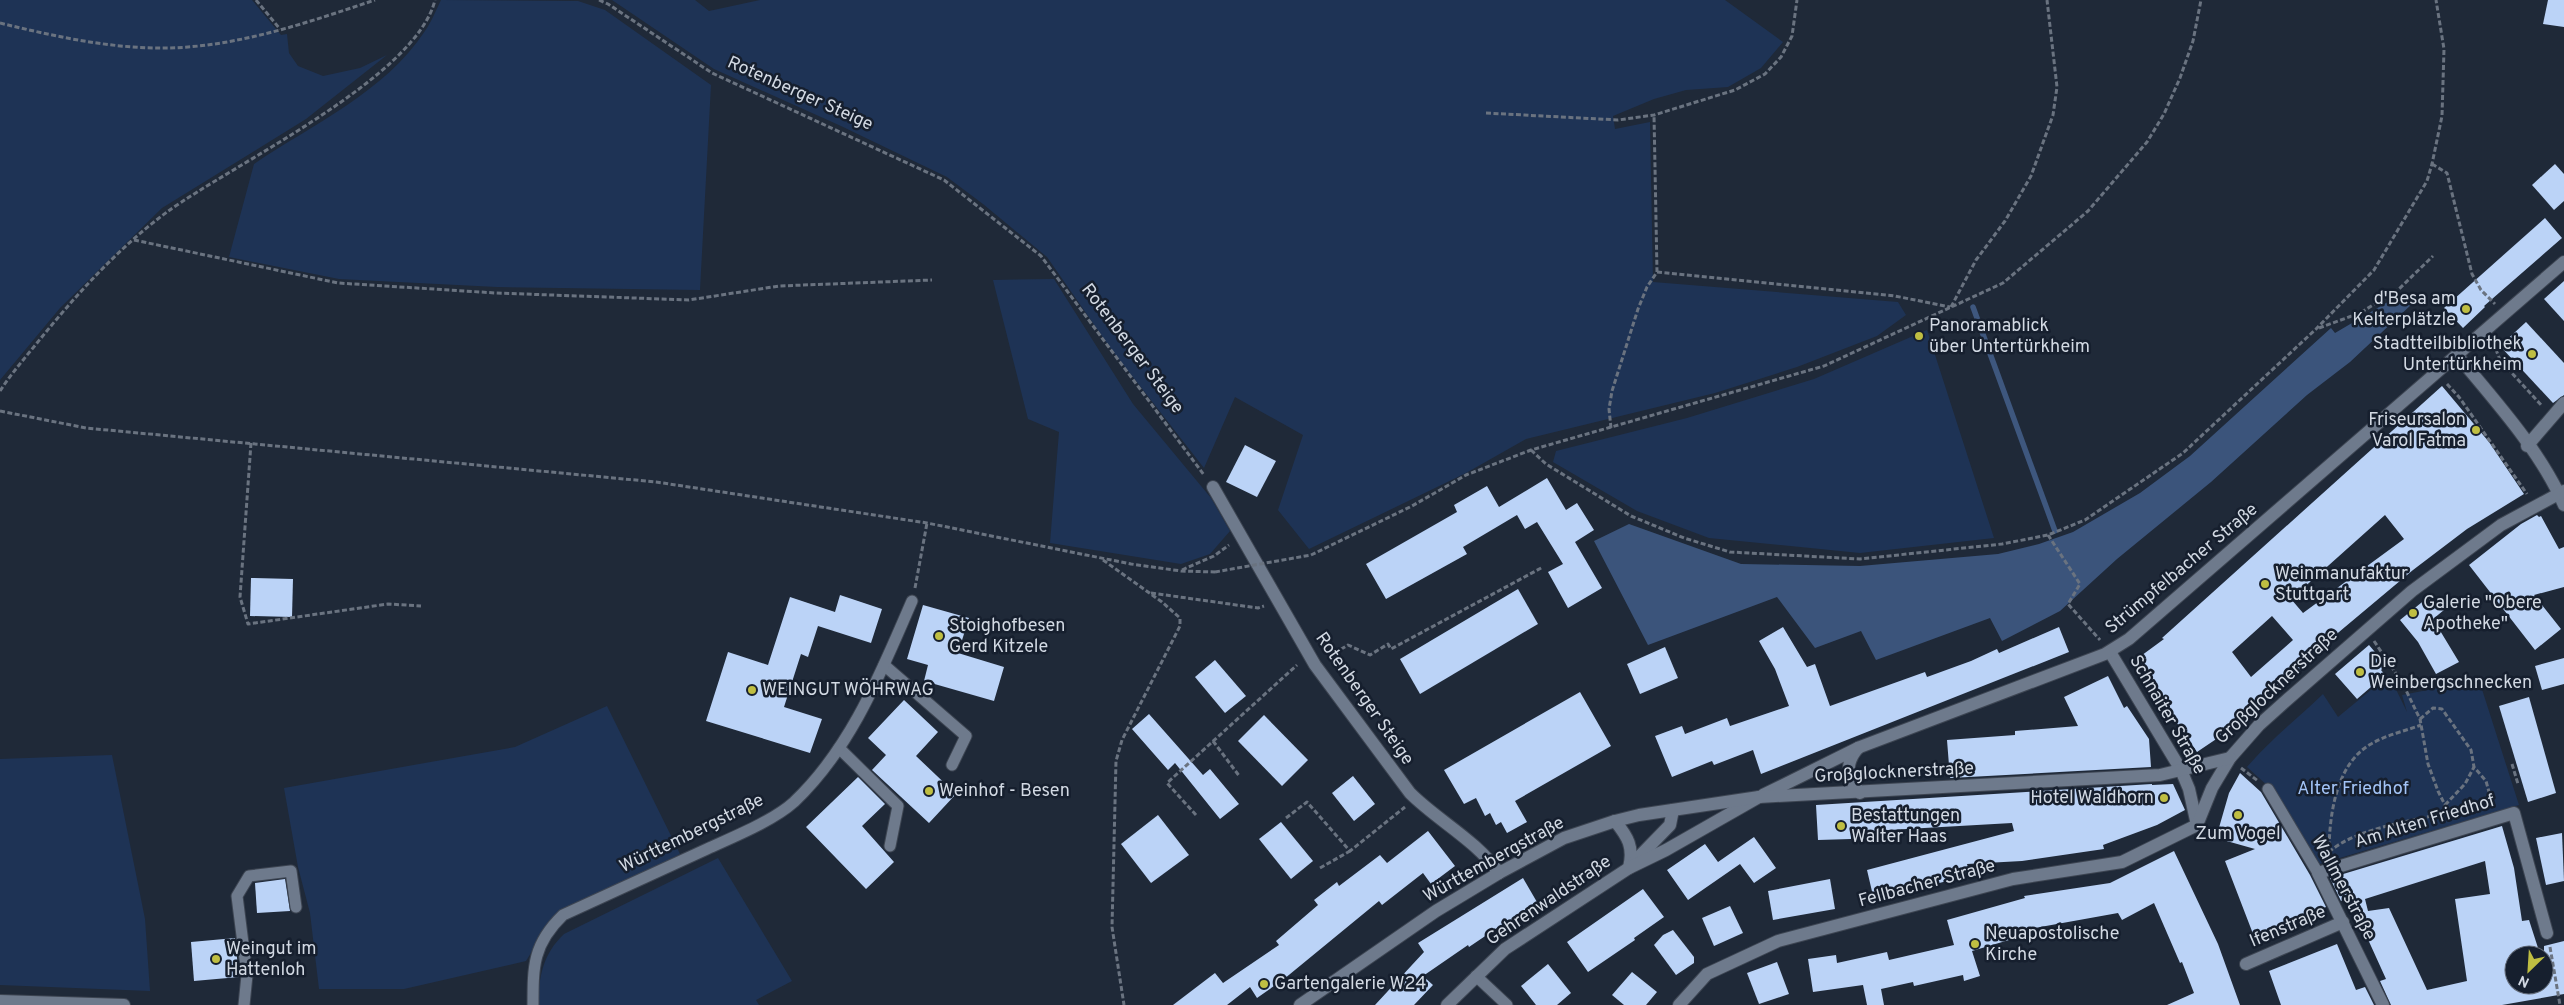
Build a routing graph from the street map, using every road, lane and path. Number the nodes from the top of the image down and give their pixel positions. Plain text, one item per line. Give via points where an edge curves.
1 (256, 0) edge
2 (375, 0) edge
3 (436, 0) edge
4 (599, 0) edge
5 (1797, 0) edge
6 (2047, 0) edge
7 (2201, 0) edge
8 (2436, 0) edge
9 (0, 23) edge
10 (280, 29) junction
11 (1486, 113) dead end
12 (1654, 115) junction
13 (2432, 164) junction
14 (134, 240) junction
15 (2433, 256) dead end
16 (2564, 262) edge
17 (1657, 272) junction
18 (932, 280) dead end
19 (1950, 308) junction
20 (2504, 314) junction
21 (2316, 329) junction
22 (2484, 332) junction
23 (2457, 355) junction
24 (2436, 372) junction
25 (0, 391) edge
26 (2564, 404) edge
27 (0, 411) edge
28 (2552, 416) junction
29 (1611, 428) junction
30 (251, 443) junction
31 (2527, 446) junction
32 (1531, 450) junction
33 (1214, 487) joint
34 (2562, 497) edge
35 (2536, 507) junction
36 (927, 523) junction
37 (1238, 529) junction
38 (2048, 534) junction
39 (1100, 559) junction
40 (1543, 567) dead end
41 (1181, 571) junction
42 (1150, 592) junction
43 (912, 601) joint
44 (421, 606) dead end
45 (1258, 608) dead end
46 (2366, 629) junction
47 (2110, 652) junction
48 (1312, 660) junction
49 (884, 664) junction
50 (2420, 719) junction
51 (2421, 725) junction
52 (1213, 741) junction
53 (1860, 747) junction
54 (838, 748) junction
55 (2230, 758) junction
56 (2512, 764) dead end
57 (952, 765) dead end
58 (2474, 767) junction
59 (2181, 770) junction
60 (1240, 777) dead end
61 (2518, 784) dead end
62 (2268, 789) joint
63 (1860, 793) junction
64 (1759, 797) junction
65 (1415, 799) junction
66 (2491, 799) dead end
67 (2445, 804) junction
68 (1673, 810) junction
69 (2448, 812) junction
70 (1196, 815) dead end
71 (1286, 818) dead end
72 (1615, 821) junction
73 (2197, 826) junction
74 (2458, 831) junction
75 (890, 846) dead end
76 (1350, 851) junction
77 (2328, 853) junction
78 (1320, 868) dead end
79 (1629, 868) junction
80 (2324, 871) junction
81 (1499, 873) junction
82 (296, 906) dead end
83 (2343, 922) junction
84 (2547, 933) joint
85 (2246, 964) dead end
86 (1476, 976) junction
87 (0, 1001) edge
88 (124, 1005) edge
89 (244, 1005) edge
90 (533, 1005) edge
91 (1124, 1005) edge
92 (1300, 1005) edge
93 (1447, 1005) edge
94 (1507, 1005) edge
95 (1679, 1005) edge
96 (2383, 1005) edge
97 (2560, 1005) edge

1 - 10 path
2 - 10 path
3 - 14 path via 423,30 397,59 372,79 168,212
4 - 33 path, Rotenberger Steige via 712,74 944,180 1041,256
5 - 12 path via 1792,36 1781,57 1765,74 1735,90
6 - 19 path via 2057,87 2050,123 2031,176 2005,221 1976,260
7 - 19 path via 2193,41 2180,78 2164,114 2131,163 2088,211 2025,266 2003,283
8 - 13 path via 2444,49 2442,116
9 - 10 path via 43,34 150,48 188,47
11 - 12 path via 1618,120
12 - 17 path
13 - 20 path via 2447,173 2472,274
13 - 21 path via 2427,181 2374,270
14 - 18 path via 338,283 496,293 689,300 779,286
14 - 25 path via 59,316
15 - 21 path via 2399,289 2360,313
16 - 20 street, Strümpfelbacher Straße
17 - 19 path via 1895,296
17 - 29 path via 1638,309 1612,391 1609,409
19 - 29 path via 1824,366
20 - 22 street, Strümpfelbacher Straße
21 - 38 path via 2183,453 2084,520
22 - 23 street, Strümpfelbacher Straße
22 - 28 path via 2495,345 2500,360
23 - 24 street, Strümpfelbacher Straße
23 - 31 street
24 - 35 path via 2459,397
24 - 47 street, Strümpfelbacher Straße via 2129,639
26 - 28 street
27 - 30 path via 86,428
28 - 31 street
29 - 32 path
30 - 36 path via 656,482
30 - 44 path via 240,597 248,624 388,604
31 - 34 street
32 - 38 path via 1546,464 1631,516 1684,538 1730,552 1860,559 2002,544
32 - 41 path, bridge via 1466,476 1311,555 1215,572
33 - 37 street, Rotenberger Steige
34 - 35 street, Großglocknerstraße
35 - 46 street, Großglocknerstraße via 2501,525
36 - 39 path
36 - 43 path
37 - 41 path via 1226,548
37 - 48 street, Rotenberger Steige
38 - 47 path via 2080,584 2068,604
39 - 41 path
39 - 42 path
40 - 48 path via 1390,649 1388,644 1370,655 1348,645
42 - 45 path
42 - 91 path via 1180,618 1180,626 1122,740 1116,762 1112,927
43 - 49 lane, Württembergstraße
46 - 50 path via 2403,684
46 - 55 street, Großglocknerstraße via 2259,725
47 - 53 street, Strümpfelbacher Straße
47 - 59 street, Schnaiter Straße
48 - 52 path
48 - 65 street, Rotenberger Steige
49 - 54 lane, Württembergstraße
49 - 57 lane via 966,736
50 - 51 path
50 - 58 path via 2433,708 2442,709 2471,750
51 - 67 path via 2428,764
51 - 77 path via 2370,744 2354,760 2341,781 2336,798
52 - 60 path
52 - 70 path via 1167,783
53 - 63 street via 1850,757 1848,767 1850,781
53 - 64 street, Strümpfelbacher Straße
54 - 75 lane via 898,806
54 - 90 lane, Württembergstraße via 821,774 792,804 756,826 562,915 538,947 533,968
55 - 59 street, Großglocknerstraße
55 - 62 path
55 - 73 street via 2212,788
56 - 61 path
58 - 66 path via 2486,781
58 - 67 path via 2465,784
59 - 63 street, Großglocknerstraße via 2160,775
59 - 73 street, Schnaiter Straße
62 - 80 lane, Wallmerstraße
63 - 64 street, Großglocknerstraße
64 - 68 street, Württembergstraße
64 - 79 street, Gehrenwaldstraße
65 - 76 path
65 - 81 street, Rotenberger Steige via 1488,858
67 - 69 path
68 - 72 street, Württembergstraße
68 - 79 street, Gehrenwaldstraße via 1670,825
69 - 74 path
69 - 77 path via 2365,834 2338,845
71 - 76 path via 1307,802
72 - 79 street, Gehrenwaldstraße via 1632,847
72 - 81 street, Württembergstraße via 1564,838
73 - 95 street, Fellbacher Straße via 2122,862 2013,879 1778,941 1707,974
74 - 80 street, Am Alten Friedhof
74 - 84 street, Am Alten Friedhof via 2514,813
76 - 78 path
77 - 80 path
79 - 86 street, Gehrenwaldstraße via 1505,948
80 - 83 street, Wallmerstraße
81 - 92 street, Württembergstraße via 1436,911
82 - 89 lane via 291,871 249,876 237,896 247,975
83 - 85 street, Ifenstraße
83 - 96 street, Wallmerstraße
84 - 97 path
86 - 93 street, Gehrenwaldstraße
86 - 94 lane
87 - 88 street

